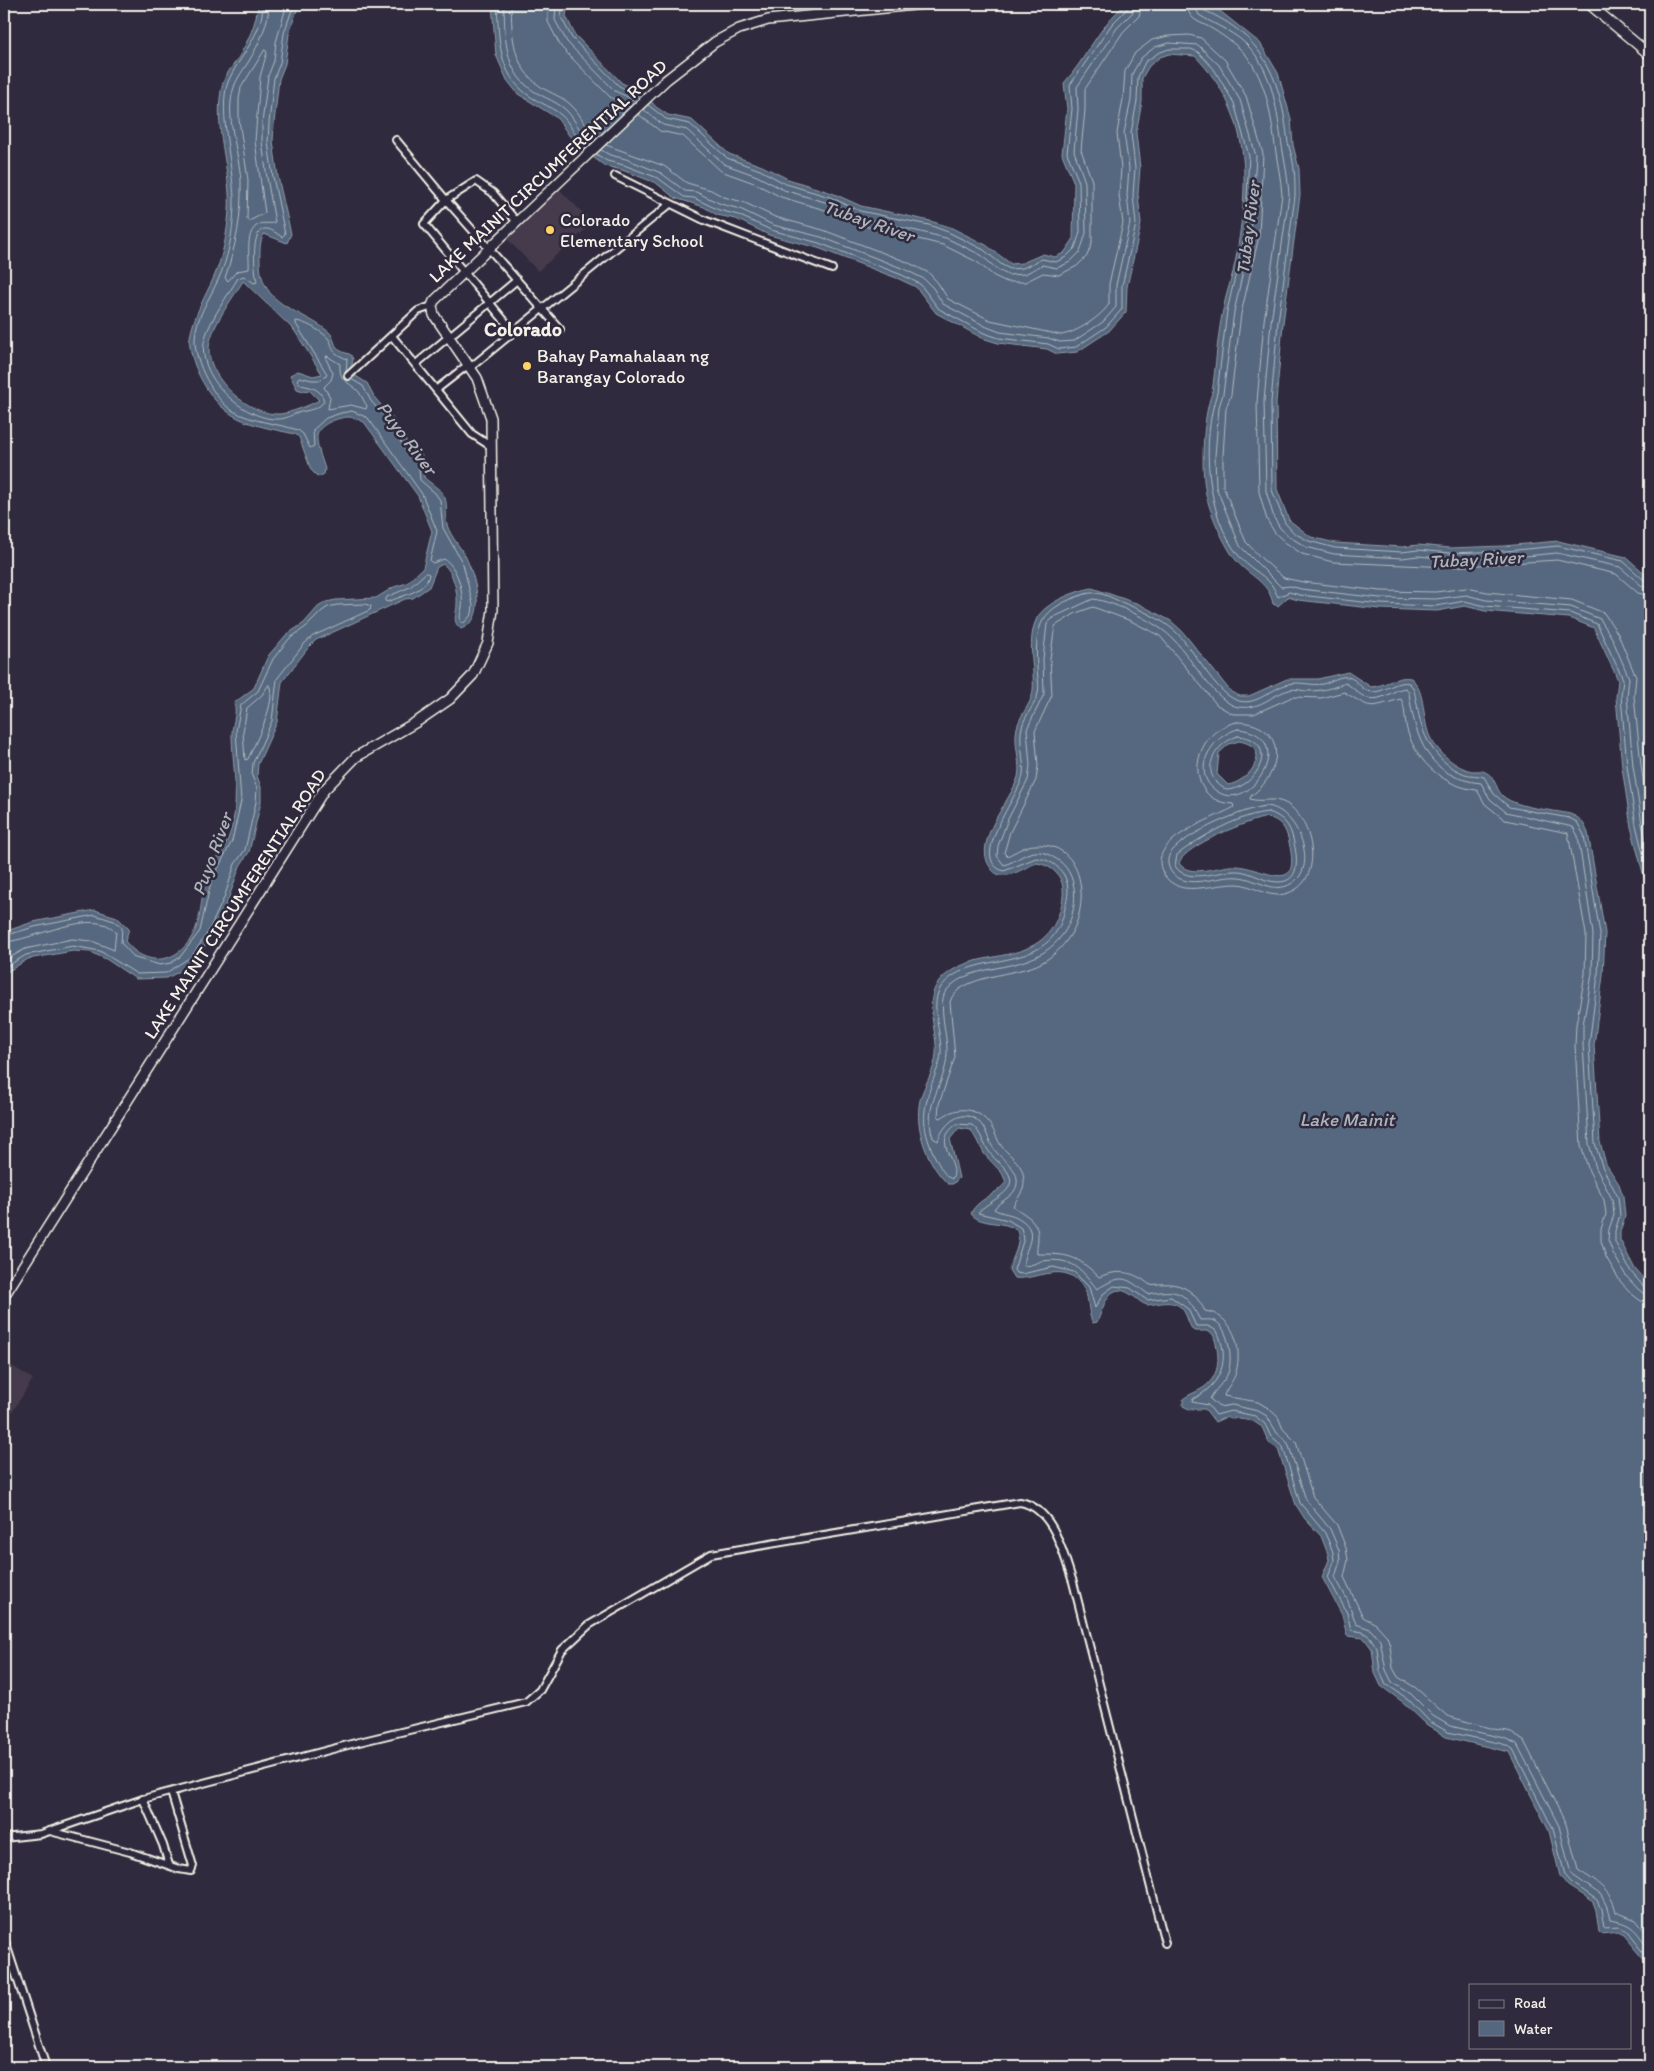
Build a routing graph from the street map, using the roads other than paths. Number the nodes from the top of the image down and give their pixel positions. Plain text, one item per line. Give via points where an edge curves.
1 (924, 4) edge
2 (1589, 4) edge
3 (1650, 55) edge
4 (396, 140) dead end
5 (615, 176) dead end
6 (446, 200) junction
7 (670, 204) junction
8 (516, 221) junction
9 (488, 248) junction
10 (832, 269) dead end
11 (464, 272) junction
12 (517, 280) junction
13 (490, 303) junction
14 (432, 306) junction
15 (541, 307) junction
16 (560, 329) dead end
17 (513, 331) junction
18 (392, 336) junction
19 (449, 337) junction
20 (416, 364) junction
21 (470, 365) junction
22 (348, 376) dead end
23 (437, 389) junction
24 (492, 447) junction
25 (4, 1296) edge
26 (171, 1792) junction
27 (143, 1799) junction
28 (50, 1831) junction
29 (4, 1838) edge
30 (168, 1865) junction
31 (4, 1938) edge
32 (1165, 1943) dead end
33 (46, 2067) edge

1 - 8 main road, LAKE MAINIT CIRCUMFERENTIAL ROAD via 760,22 715,42 666,80
2 - 3 main road
4 - 6 street
5 - 7 street
6 - 8 street via 471,183 480,182
6 - 9 street
6 - 11 street via 424,224
7 - 10 street
7 - 15 street
8 - 9 main road, LAKE MAINIT CIRCUMFERENTIAL ROAD
9 - 11 main road, LAKE MAINIT CIRCUMFERENTIAL ROAD
9 - 12 street
11 - 13 street
11 - 14 main road, LAKE MAINIT CIRCUMFERENTIAL ROAD
12 - 13 street
12 - 15 street
13 - 17 street
13 - 19 street
14 - 18 street via 418,311
14 - 19 main road, LAKE MAINIT CIRCUMFERENTIAL ROAD
15 - 16 street
15 - 17 street
17 - 21 street
18 - 20 street
18 - 22 street
19 - 20 street
19 - 21 main road, LAKE MAINIT CIRCUMFERENTIAL ROAD
20 - 23 street
21 - 23 street
21 - 24 main road, LAKE MAINIT CIRCUMFERENTIAL ROAD via 483,389 491,418
23 - 24 street via 472,434
24 - 25 main road, LAKE MAINIT CIRCUMFERENTIAL ROAD via 492,610 488,644 478,666 465,685 439,708 356,757 324,790
26 - 27 street
26 - 30 street via 193,1868 189,1872
26 - 32 street via 358,1742 526,1702 540,1690 562,1650 583,1630 711,1554 1020,1502 1038,1508 1048,1520 1076,1589
27 - 28 street
27 - 30 street
28 - 29 street
28 - 30 street
31 - 33 street

